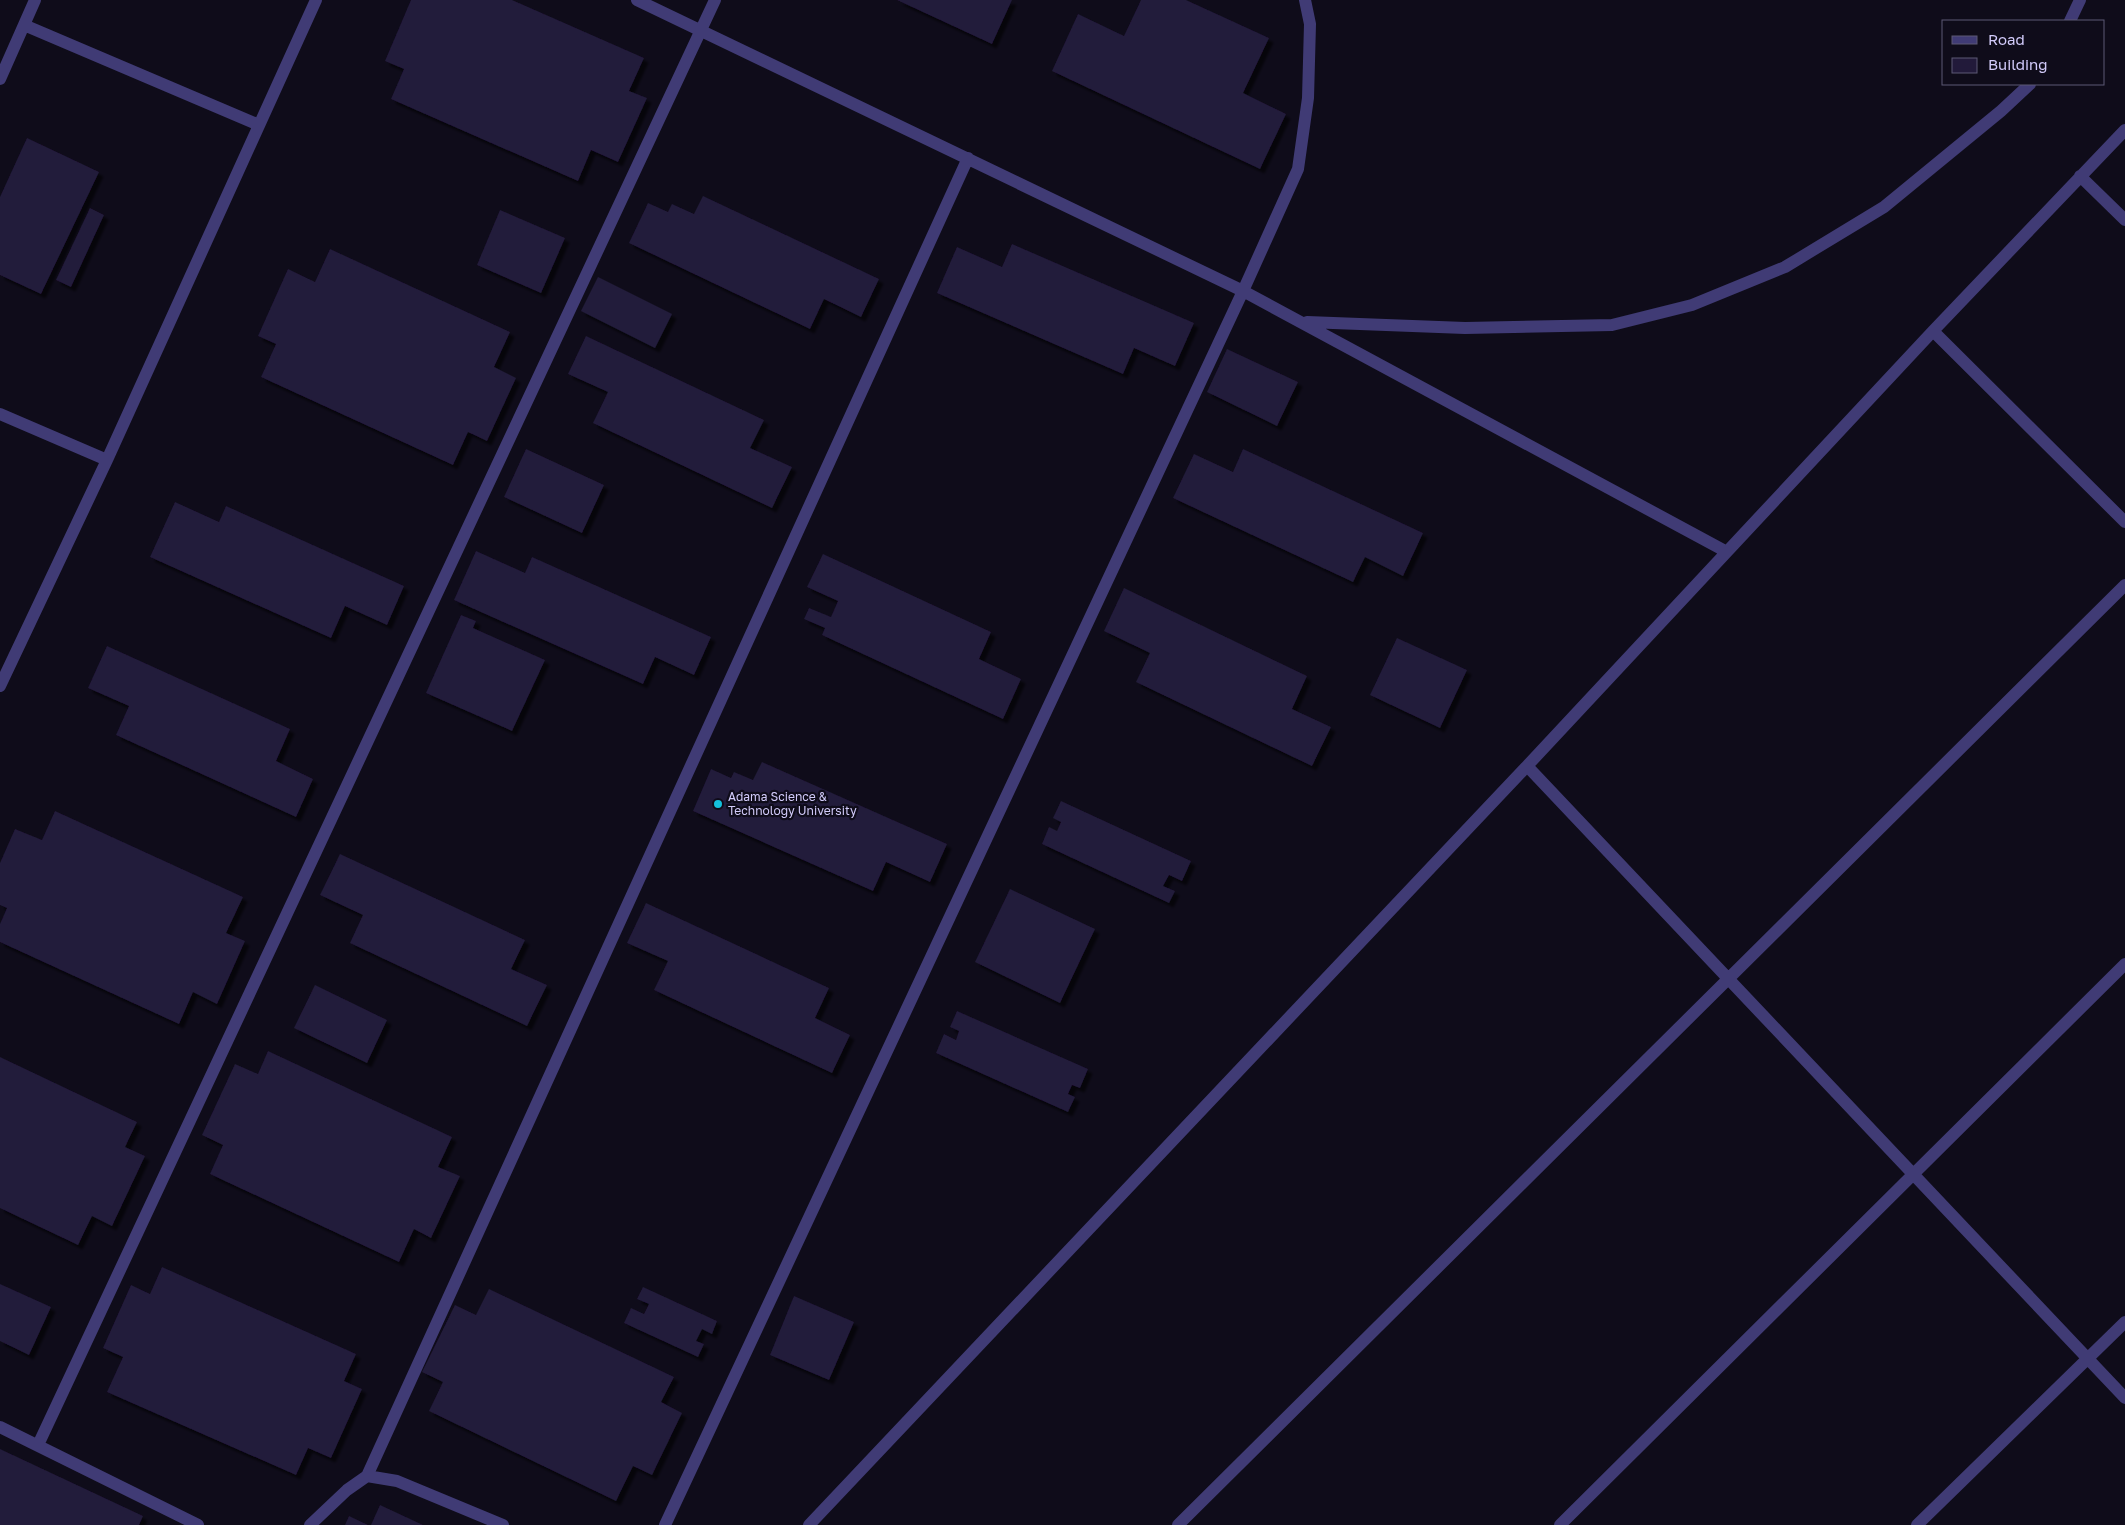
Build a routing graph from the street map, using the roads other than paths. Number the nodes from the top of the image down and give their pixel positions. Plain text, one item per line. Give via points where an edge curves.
1 (35, 0) edge
2 (316, 0) edge
3 (637, 0) edge
4 (715, 0) edge
5 (1306, 0) edge
6 (2080, 0) edge
7 (2070, 20) edge
8 (24, 25) junction
9 (700, 30) junction
10 (0, 79) edge
11 (2029, 85) edge
12 (260, 125) junction
13 (2125, 130) edge
14 (968, 158) junction
15 (2080, 176) junction
16 (2125, 220) edge
17 (1243, 290) junction
18 (1303, 322) junction
19 (1933, 331) junction
20 (0, 414) edge
21 (107, 460) junction
22 (2125, 522) edge
23 (1727, 552) junction
24 (2125, 585) edge
25 (0, 686) edge
26 (1527, 766) junction
27 (2125, 964) edge
28 (1729, 979) junction
29 (1914, 1174) junction
30 (2125, 1322) edge
31 (2088, 1359) junction
32 (2125, 1398) edge
33 (0, 1427) edge
34 (38, 1445) junction
35 (367, 1476) junction
36 (198, 1525) edge
37 (310, 1525) edge
38 (503, 1525) edge
39 (665, 1525) edge
40 (809, 1525) edge
41 (1178, 1525) edge
42 (1560, 1525) edge
43 (1917, 1525) edge

1 - 8 street
2 - 12 street
3 - 9 street
4 - 9 street
5 - 17 street via 1310,24 1308,98 1298,169
6 - 7 street
8 - 10 street
8 - 12 street
9 - 14 street
9 - 34 street
11 - 18 street via 1884,208 1784,267 1692,305 1612,325 1465,328
12 - 21 street
13 - 15 street
14 - 17 street
14 - 35 street
15 - 16 street
15 - 19 street
17 - 18 street
17 - 39 street
18 - 23 street
19 - 22 street
19 - 23 street
20 - 21 street
21 - 25 street
23 - 26 street
24 - 28 street
26 - 28 street
26 - 40 street
27 - 29 street
28 - 29 street
28 - 41 street
29 - 31 street
29 - 42 street
30 - 31 street
31 - 32 street
31 - 43 street
33 - 34 street
34 - 36 street
35 - 37 street
35 - 38 street via 397,1481

